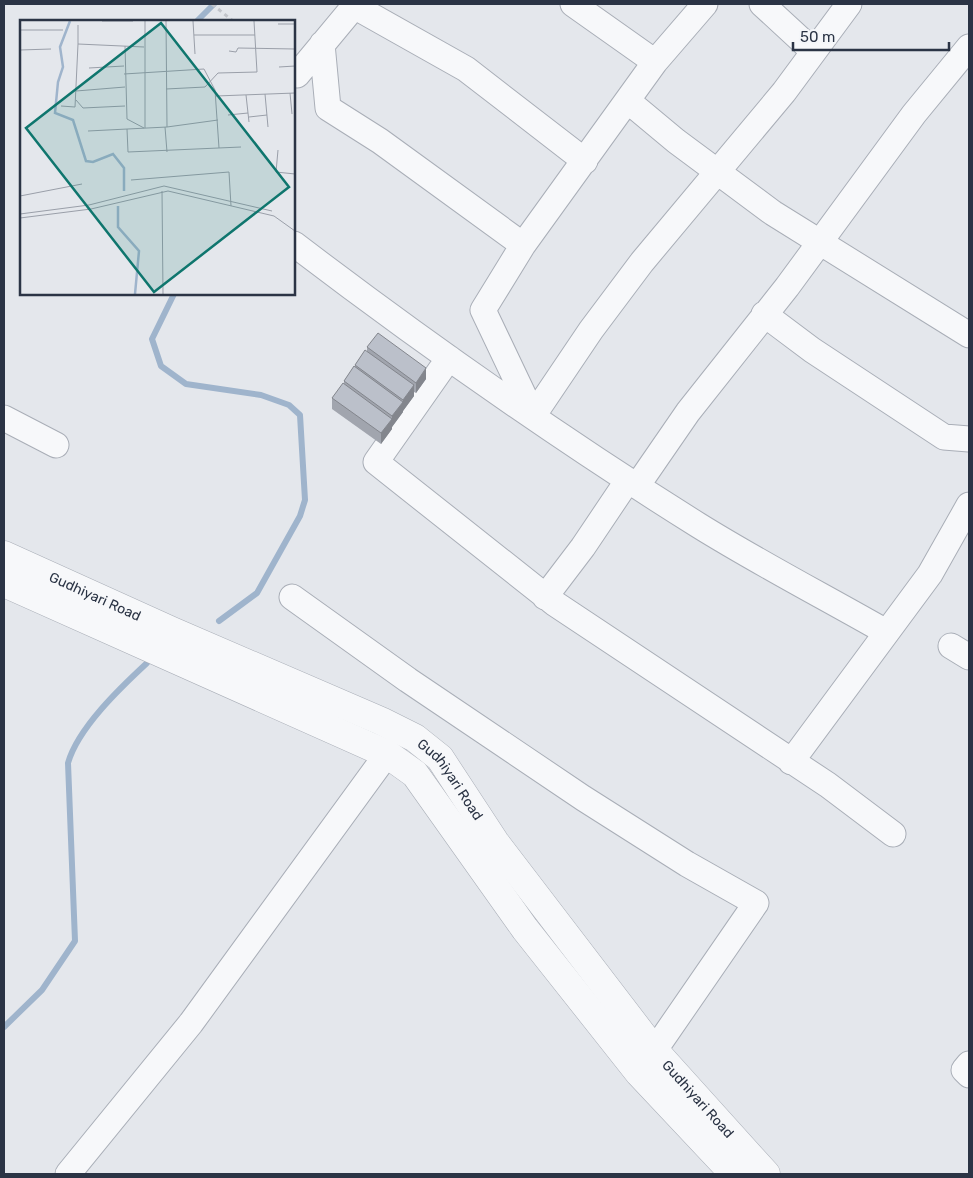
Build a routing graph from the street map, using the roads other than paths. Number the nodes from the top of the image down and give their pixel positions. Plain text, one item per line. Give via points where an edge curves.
1 (572, 4) edge
2 (705, 4) edge
3 (762, 4) edge
4 (848, 4) edge
5 (355, 5) edge
6 (322, 44) junction
7 (969, 47) edge
8 (813, 51) junction
9 (656, 62) junction
10 (295, 73) edge
11 (628, 101) junction
12 (585, 161) junction
13 (718, 170) junction
14 (818, 241) junction
15 (295, 245) edge
16 (522, 245) junction
17 (764, 314) junction
18 (969, 336) edge
19 (449, 358) junction
20 (533, 416) junction
21 (4, 418) edge
22 (969, 439) edge
23 (56, 445) dead end
24 (633, 483) junction
25 (966, 517) edge
26 (4, 555) edge
27 (4, 583) edge
28 (292, 597) dead end
29 (546, 597) junction
30 (886, 632) junction
31 (387, 754) junction
32 (791, 762) junction
33 (893, 834) dead end
34 (654, 1050) junction
35 (969, 1064) edge
36 (639, 1073) junction
37 (969, 1075) edge
38 (68, 1174) edge
39 (734, 1174) edge
40 (766, 1174) edge

1 - 9 street
2 - 9 street
3 - 8 street
4 - 8 street
5 - 6 street
5 - 12 street via 466,69
6 - 10 street via 297,75
6 - 16 street via 328,108 380,141
7 - 14 street
8 - 13 street via 784,92
9 - 11 street
11 - 12 street
11 - 13 street via 676,141
12 - 16 street
13 - 14 street via 773,213
13 - 20 street via 642,262
14 - 17 street
14 - 18 street
15 - 19 street
16 - 20 street via 483,310
17 - 22 street via 812,350 944,437
17 - 24 street
19 - 20 street
19 - 29 street via 376,462
20 - 24 street
21 - 23 street
24 - 29 street
24 - 30 street via 700,526
25 - 30 street via 930,574
26 - 34 street, Gudhiyari Road via 415,738 440,758 495,842
27 - 31 street, Gudhiyari Road
28 - 34 street via 583,798 756,904
29 - 32 street
30 - 32 street
31 - 36 street, Gudhiyari Road via 415,774 525,929
31 - 38 street via 191,1023
32 - 33 street via 828,785
34 - 36 street
34 - 40 street, Gudhiyari Road
35 - 37 street via 964,1070
36 - 39 street, Gudhiyari Road

